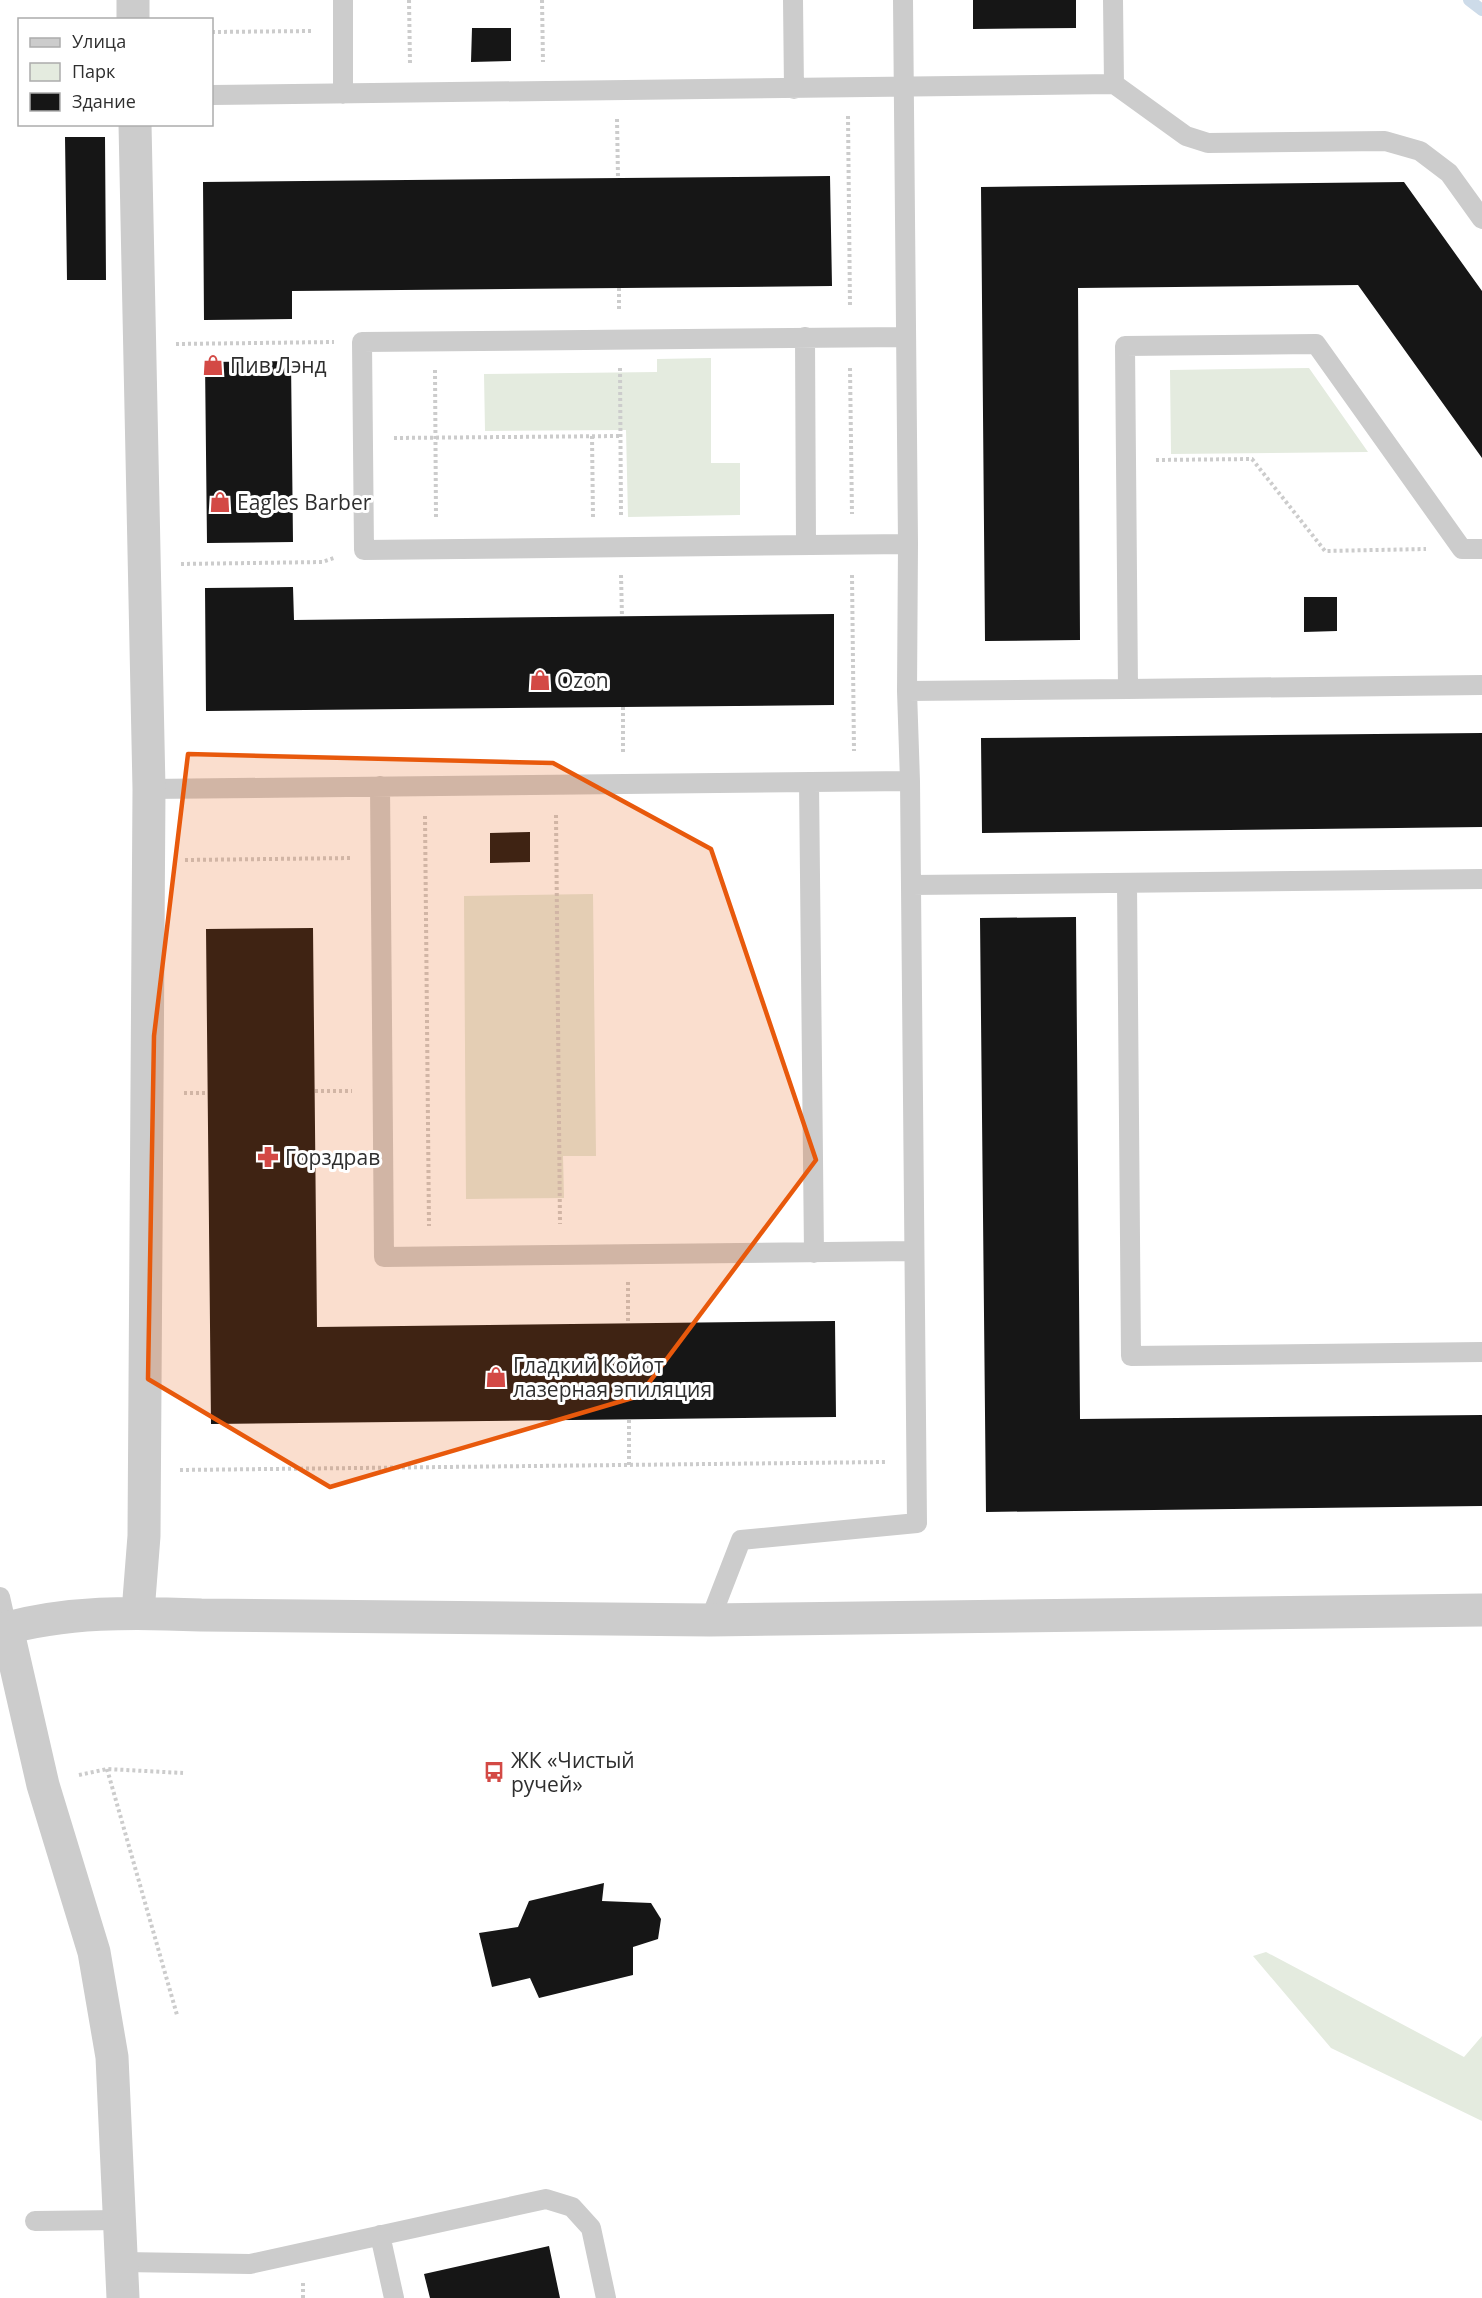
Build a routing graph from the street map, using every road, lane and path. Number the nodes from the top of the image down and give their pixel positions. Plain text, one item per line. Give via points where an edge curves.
1 (133, 0) edge
2 (343, 0) edge
3 (409, 0) edge
4 (542, 0) edge
5 (793, 0) edge
6 (903, 0) edge
7 (1113, 0) edge
8 (134, 18) edge
9 (343, 31) junction
10 (213, 33) edge
11 (1114, 84) junction
12 (904, 88) junction
13 (794, 89) junction
14 (848, 89) junction
15 (617, 91) junction
16 (543, 92) junction
17 (410, 93) junction
18 (343, 94) junction
19 (213, 95) edge
20 (135, 126) edge
21 (618, 178) dead end
22 (1482, 219) edge
23 (849, 287) dead end
24 (619, 288) dead end
25 (906, 336) junction
26 (805, 337) junction
27 (619, 338) junction
28 (435, 341) junction
29 (362, 342) junction
30 (139, 345) junction
31 (592, 436) junction
32 (620, 436) junction
33 (436, 438) junction
34 (363, 439) junction
35 (1126, 460) junction
36 (908, 544) junction
37 (806, 545) junction
38 (621, 547) junction
39 (593, 548) junction
40 (437, 549) junction
41 (1472, 549) edge
42 (364, 550) junction
43 (145, 565) junction
44 (622, 617) dead end
45 (1482, 685) edge
46 (1128, 689) junction
47 (907, 691) junction
48 (623, 707) dead end
49 (910, 781) junction
50 (810, 782) junction
51 (623, 784) junction
52 (555, 785) junction
53 (380, 786) junction
54 (425, 786) junction
55 (149, 789) junction
56 (380, 858) junction
57 (148, 860) junction
58 (1482, 879) edge
59 (1127, 883) junction
60 (910, 885) junction
61 (315, 1091) dead end
62 (382, 1091) junction
63 (914, 1251) junction
64 (814, 1252) junction
65 (560, 1255) junction
66 (628, 1255) junction
67 (429, 1256) junction
68 (628, 1324) dead end
69 (1482, 1352) edge
70 (629, 1420) dead end
71 (916, 1462) junction
72 (630, 1465) junction
73 (143, 1470) junction
74 (0, 1597) edge
75 (1482, 1610) edge
76 (138, 1612) junction
77 (710, 1620) junction
78 (4, 1629) edge
79 (107, 1769) junction
80 (183, 1773) dead end
81 (73, 1777) dead end
82 (177, 2015) dead end
83 (121, 2220) junction
84 (35, 2221) dead end
85 (380, 2235) junction
86 (123, 2262) junction
87 (123, 2298) edge
88 (394, 2298) edge
89 (606, 2298) edge

1 - 8 street
2 - 9 lane
3 - 17 path
4 - 16 path
5 - 13 lane
6 - 12 lane
7 - 11 lane
9 - 10 path
9 - 18 lane
11 - 12 lane
11 - 22 lane via 1186,136 1208,143 1385,141 1420,151 1449,173
12 - 14 lane
12 - 25 lane
13 - 14 lane
13 - 15 lane
14 - 23 path
15 - 16 lane
15 - 21 path
16 - 17 lane
17 - 18 lane
18 - 19 lane
20 - 30 street
24 - 27 path
25 - 26 lane
25 - 36 lane
26 - 27 lane
26 - 37 lane
27 - 28 lane
27 - 32 path
28 - 29 lane
28 - 33 path
29 - 30 path
29 - 34 lane
30 - 43 street
31 - 32 path
31 - 33 path
31 - 39 path
32 - 38 path
33 - 34 path
33 - 40 path
34 - 42 lane
35 - 41 path via 1252,459 1325,550
35 - 41 lane via 1125,346 1316,344
35 - 46 lane
36 - 37 lane
36 - 47 lane
37 - 38 lane
38 - 39 lane
38 - 44 path
39 - 40 lane
40 - 42 lane
42 - 43 path via 322,562
43 - 55 street
45 - 46 lane
46 - 47 lane
47 - 49 lane
48 - 51 path
49 - 50 lane
49 - 60 lane
50 - 51 lane
50 - 64 lane
51 - 52 lane
52 - 54 lane
52 - 65 path
53 - 54 lane
53 - 55 lane
53 - 56 lane
54 - 67 path
55 - 57 street
56 - 57 path
56 - 62 lane
57 - 73 street
58 - 59 lane
59 - 60 lane
59 - 69 lane via 1131,1356
60 - 63 lane
61 - 62 path
62 - 67 lane via 384,1257
63 - 64 lane
63 - 71 lane
64 - 66 lane
65 - 66 lane
65 - 67 lane
66 - 68 path
70 - 72 path
71 - 72 path
71 - 77 lane via 917,1523 741,1540
72 - 73 path
73 - 76 street via 144,1536
74 - 78 lane
75 - 77 street
76 - 77 street
76 - 78 street via 56,1618
78 - 83 street via 43,1785 94,1952 112,2057
79 - 80 path
79 - 81 path
79 - 82 path
83 - 84 lane
83 - 86 street
85 - 86 lane via 250,2264
85 - 88 lane
85 - 89 lane via 546,2199 572,2206 591,2228
86 - 87 street

